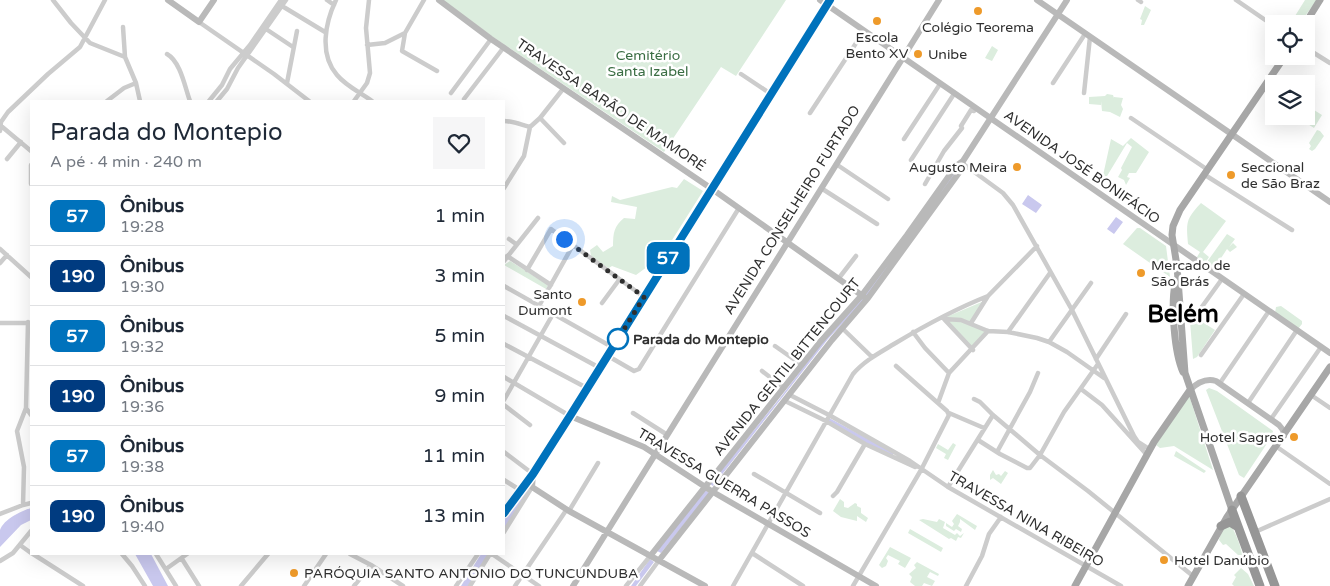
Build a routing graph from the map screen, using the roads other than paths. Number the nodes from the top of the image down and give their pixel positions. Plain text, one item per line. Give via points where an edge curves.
1 (53, 0) edge
2 (105, 0) edge
3 (168, 0) edge
4 (214, 0) edge
5 (280, 0) edge
6 (286, 0) edge
7 (327, 0) edge
8 (369, 0) edge
9 (424, 0) edge
10 (820, 0) edge
11 (939, 0) edge
12 (1037, 0) edge
13 (1067, 0) edge
14 (1236, 0) edge
15 (1320, 0) edge
16 (440, 1) edge
17 (335, 2) edge
18 (828, 2) edge
19 (282, 6) junction
20 (1057, 15) junction
21 (1311, 15) edge
22 (1265, 20) edge
23 (198, 22) junction
24 (123, 27) dead end
25 (266, 29) junction
26 (864, 31) junction
27 (297, 32) dead end
28 (326, 32) junction
29 (405, 33) junction
30 (1088, 36) junction
31 (491, 38) junction
32 (84, 39) junction
33 (368, 45) junction
34 (293, 47) junction
35 (504, 47) junction
36 (167, 54) dead end
37 (246, 54) junction
38 (1315, 54) edge
39 (125, 57) junction
40 (903, 58) junction
41 (1330, 63) edge
42 (1279, 65) edge
43 (437, 71) dead end
44 (741, 74) dead end
45 (136, 83) junction
46 (287, 83) junction
47 (1054, 83) dead end
48 (940, 84) junction
49 (563, 89) junction
50 (361, 93) junction
51 (451, 93) dead end
52 (1084, 93) dead end
53 (771, 94) junction
54 (954, 94) junction
55 (464, 98) dead end
56 (108, 100) edge
57 (140, 100) edge
58 (190, 100) edge
59 (210, 100) edge
60 (218, 100) edge
61 (305, 100) edge
62 (355, 100) edge
63 (371, 100) edge
64 (976, 108) junction
65 (810, 112) dead end
66 (540, 118) junction
67 (991, 118) junction
68 (1132, 118) dead end
69 (505, 121) edge
70 (0, 125) edge
71 (530, 127) junction
72 (0, 131) edge
73 (1232, 135) junction
74 (904, 139) dead end
75 (21, 142) junction
76 (564, 144) dead end
77 (30, 151) edge
78 (6, 158) dead end
79 (911, 160) dead end
80 (962, 162) junction
81 (836, 164) junction
82 (1207, 172) junction
83 (925, 184) dead end
84 (505, 186) edge
85 (821, 188) junction
86 (712, 189) junction
87 (888, 199) dead end
88 (1330, 202) edge
89 (739, 208) junction
90 (538, 218) dead end
91 (877, 224) dead end
92 (1292, 230) dead end
93 (509, 239) dead end
94 (786, 242) junction
95 (516, 244) junction
96 (573, 245) junction
97 (1037, 246) junction
98 (1173, 246) junction
99 (0, 249) edge
100 (7, 255) junction
101 (508, 256) junction
102 (856, 256) dead end
103 (505, 260) edge
104 (0, 263) edge
105 (527, 270) junction
106 (1050, 273) junction
107 (30, 276) edge
108 (839, 278) junction
109 (1222, 279) junction
110 (619, 280) junction
111 (1091, 283) dead end
112 (551, 286) junction
113 (505, 287) edge
114 (1244, 294) junction
115 (988, 296) junction
116 (644, 297) junction
117 (865, 297) junction
118 (602, 303) dead end
119 (539, 306) junction
120 (1072, 310) junction
121 (1269, 311) junction
122 (553, 314) junction
123 (1126, 314) dead end
124 (1196, 315) dead end
125 (505, 317) edge
126 (943, 318) junction
127 (30, 322) edge
128 (0, 323) edge
129 (971, 323) junction
130 (0, 328) edge
131 (842, 328) junction
132 (1297, 330) junction
133 (988, 331) junction
134 (913, 332) junction
135 (1008, 332) junction
136 (540, 336) junction
137 (1049, 342) junction
138 (505, 345) edge
139 (775, 346) dead end
140 (612, 347) junction
141 (1321, 347) junction
142 (30, 348) edge
143 (973, 350) junction
144 (1330, 353) edge
145 (1201, 355) dead end
146 (608, 356) junction
147 (529, 357) junction
148 (872, 357) junction
149 (1096, 359) junction
150 (1098, 364) junction
151 (802, 365) junction
152 (896, 366) dead end
153 (1330, 367) edge
154 (600, 368) junction
155 (1094, 370) junction
156 (762, 371) dead end
157 (950, 373) junction
158 (1038, 373) dead end
159 (505, 378) edge
160 (1105, 379) junction
161 (1220, 382) junction
162 (514, 383) junction
163 (588, 388) junction
164 (784, 388) junction
165 (1081, 389) junction
166 (1190, 390) junction
167 (790, 395) junction
168 (1311, 395) junction
169 (505, 398) edge
170 (974, 399) dead end
171 (785, 401) junction
172 (938, 403) junction
173 (1248, 403) junction
174 (505, 406) edge
175 (26, 408) junction
176 (1330, 408) edge
177 (633, 413) dead end
178 (30, 414) edge
179 (829, 415) junction
180 (949, 415) junction
181 (993, 415) junction
182 (570, 416) junction
183 (1271, 419) junction
184 (826, 421) junction
185 (530, 424) dead end
186 (1129, 424) junction
187 (984, 428) junction
188 (1010, 429) junction
189 (1123, 429) junction
190 (666, 434) junction
191 (1284, 436) junction
192 (978, 440) junction
193 (865, 444) junction
194 (1277, 446) junction
195 (997, 452) junction
196 (1148, 452) junction
197 (505, 453) edge
198 (655, 454) junction
199 (1040, 455) junction
200 (598, 463) dead end
201 (921, 470) junction
202 (533, 474) junction
203 (754, 474) dead end
204 (505, 481) edge
205 (1330, 484) edge
206 (532, 487) junction
207 (705, 487) junction
208 (948, 487) junction
209 (520, 490) junction
210 (713, 492) junction
211 (786, 492) junction
212 (832, 496) dead end
213 (1240, 498) junction
214 (1330, 499) edge
215 (30, 503) edge
216 (23, 505) junction
217 (505, 507) edge
218 (568, 510) junction
219 (1232, 510) junction
220 (820, 513) dead end
221 (0, 514) edge
222 (1116, 514) junction
223 (1001, 517) junction
224 (768, 524) junction
225 (1222, 526) junction
226 (1238, 527) junction
227 (505, 530) edge
228 (608, 531) junction
229 (1255, 532) junction
230 (30, 533) edge
231 (20, 545) junction
232 (30, 552) edge
233 (752, 553) junction
234 (35, 555) edge
235 (123, 555) edge
236 (157, 555) edge
237 (186, 555) edge
238 (267, 555) edge
239 (325, 555) edge
240 (352, 555) edge
241 (477, 555) edge
242 (490, 555) edge
243 (493, 555) edge
244 (651, 555) junction
245 (182, 559) junction
246 (660, 560) junction
247 (0, 561) edge
248 (371, 564) junction
249 (1086, 566) junction
250 (166, 569) junction
251 (523, 575) junction
252 (859, 576) junction
253 (1193, 576) junction
254 (81, 585) edge
255 (145, 586) edge
256 (176, 586) edge
257 (199, 586) edge
258 (241, 586) edge
259 (304, 586) edge
260 (354, 586) edge
261 (402, 586) edge
262 (456, 586) edge
263 (470, 586) edge
264 (515, 586) edge
265 (539, 586) edge
266 (573, 586) edge
267 (626, 586) edge
268 (640, 586) edge
269 (705, 586) edge
270 (733, 586) edge
271 (802, 586) edge
272 (853, 586) edge
273 (876, 586) edge
274 (966, 586) edge
275 (1075, 586) edge
276 (1121, 586) edge
277 (1188, 586) edge
278 (1260, 586) edge
279 (1275, 586) edge

1 - 32 street
2 - 32 street
3 - 23 street
4 - 23 street
5 - 37 street
6 - 19 street
7 - 17 street
8 - 33 street
9 - 29 street
10 - 18 street, AVENIDA JOSÉ BONIFÁCIO
11 - 40 street, AVENIDA CONSELHEIRO FURTADO
12 - 20 street
13 - 20 street, AVENIDA GENTIL BITTENCOURT
14 - 22 street
15 - 21 main road
16 - 31 street, TRAVESSA BARÃO DE MAMORÉ
17 - 28 street
18 - 26 street, AVENIDA JOSÉ BONIFÁCIO
18 - 53 street
19 - 25 street
19 - 28 street
20 - 30 street
20 - 67 street, AVENIDA GENTIL BITTENCOURT
23 - 37 street
24 - 39 street
25 - 34 street
25 - 37 street
26 - 40 street, AVENIDA JOSÉ BONIFÁCIO
26 - 65 street
27 - 34 street
28 - 50 street via 326,49 334,71
29 - 33 street via 385,43
29 - 43 street via 402,51
30 - 47 street
30 - 52 street
30 - 73 street
31 - 35 street, TRAVESSA BARÃO DE MAMORÉ
31 - 51 street
32 - 39 street
32 - 70 street via 80,47 8,112
33 - 50 street via 370,73
34 - 46 street
35 - 49 street, TRAVESSA BARÃO DE MAMORÉ
35 - 55 street
36 - 58 street via 184,80
37 - 46 street
37 - 59 street via 230,69
37 - 60 street
38 - 41 street
39 - 45 street
40 - 48 street, AVENIDA JOSÉ BONIFÁCIO
40 - 81 street, AVENIDA CONSELHEIRO FURTADO
42 - 73 main road
44 - 53 street
45 - 56 street
45 - 57 street
46 - 61 street
48 - 54 street, AVENIDA JOSÉ BONIFÁCIO
48 - 74 street
49 - 66 street
49 - 86 street, TRAVESSA BARÃO DE MAMORÉ
50 - 62 street
50 - 63 street
53 - 86 street
54 - 64 street, AVENIDA JOSÉ BONIFÁCIO
54 - 79 street
64 - 67 street, AVENIDA JOSÉ BONIFÁCIO
64 - 83 street via 971,110 962,128 944,150
66 - 71 street
66 - 76 street
67 - 80 street, AVENIDA GENTIL BITTENCOURT
67 - 98 street, AVENIDA JOSÉ BONIFÁCIO
68 - 82 street
69 - 71 street
70 - 72 street
70 - 75 street
71 - 84 street via 524,156
73 - 82 main road
73 - 88 street
75 - 77 street
75 - 78 street
80 - 97 street via 1007,197
80 - 117 street, AVENIDA GENTIL BITTENCOURT via 956,166
81 - 85 street, AVENIDA CONSELHEIRO FURTADO
81 - 87 street
82 - 92 street
82 - 98 main road via 1180,210 1173,226
85 - 91 street
85 - 94 street, AVENIDA CONSELHEIRO FURTADO
86 - 89 street, TRAVESSA BARÃO DE MAMORÉ
86 - 116 street
89 - 94 street, TRAVESSA BARÃO DE MAMORÉ
89 - 146 street via 639,369 634,371
90 - 95 street
93 - 95 street
94 - 108 street, TRAVESSA BARÃO DE MAMORÉ
94 - 190 street, AVENIDA CONSELHEIRO FURTADO
95 - 101 street
96 - 105 street via 551,229
96 - 110 street
96 - 112 street
97 - 106 street
97 - 115 street
98 - 109 street, AVENIDA JOSÉ BONIFÁCIO
98 - 166 main road via 1185,373
99 - 100 street
100 - 104 street
100 - 107 street
101 - 103 street
101 - 105 street
102 - 108 street
105 - 112 street
106 - 120 street
106 - 135 street
108 - 117 street, TRAVESSA BARÃO DE MAMORÉ
109 - 114 street, AVENIDA JOSÉ BONIFÁCIO
109 - 124 street
110 - 116 street
110 - 118 street
111 - 120 street
112 - 119 street
113 - 119 street
114 - 121 street, AVENIDA JOSÉ BONIFÁCIO
114 - 145 street
115 - 126 street
115 - 129 street
116 - 140 street
117 - 131 street, AVENIDA GENTIL BITTENCOURT
117 - 151 street, AVENIDA GENTIL BITTENCOURT
119 - 122 street
120 - 137 street
120 - 149 street
121 - 132 street, AVENIDA JOSÉ BONIFÁCIO
121 - 161 street
122 - 136 street
122 - 140 street
123 - 149 street
125 - 136 street
126 - 129 street
126 - 134 street
126 - 143 street
127 - 128 street
127 - 142 street
128 - 130 street
129 - 133 street
131 - 148 street
131 - 167 street, AVENIDA GENTIL BITTENCOURT
132 - 141 street, AVENIDA JOSÉ BONIFÁCIO
132 - 173 street
133 - 135 street
133 - 143 street
134 - 148 street
134 - 157 street
135 - 137 street
136 - 147 street
136 - 154 street
137 - 155 street
138 - 147 street
139 - 151 street
140 - 146 street
141 - 144 street, AVENIDA JOSÉ BONIFÁCIO
141 - 183 street
142 - 175 street via 26,361
143 - 157 street
146 - 154 street
147 - 162 street
147 - 163 street
148 - 179 street via 853,374
149 - 150 street
150 - 155 street
150 - 160 street
151 - 164 street, AVENIDA GENTIL BITTENCOURT
152 - 172 street
153 - 168 main road
154 - 163 street
155 - 160 street
155 - 165 street
156 - 164 street
157 - 172 street
158 - 188 street
159 - 162 street, TRAVESSA GUERRA PASSOS
160 - 186 street
161 - 166 street via 1203,382
161 - 173 street
162 - 169 street
162 - 182 street, TRAVESSA GUERRA PASSOS
163 - 182 street
164 - 207 street, AVENIDA GENTIL BITTENCOURT
165 - 189 street via 1102,405
165 - 199 street
166 - 196 main road
166 - 219 main road
167 - 171 street, AVENIDA GENTIL BITTENCOURT
167 - 179 street, TRAVESSA NINA RIBEIRO
168 - 176 street
168 - 191 main road
170 - 181 street
171 - 184 street, TRAVESSA NINA RIBEIRO
171 - 210 street, AVENIDA GENTIL BITTENCOURT
172 - 180 street
173 - 183 street
174 - 185 street
175 - 178 street
175 - 216 street via 17,431 24,467
177 - 190 street
179 - 184 street
179 - 201 street, TRAVESSA NINA RIBEIRO
180 - 187 street
180 - 201 street
181 - 187 street
181 - 188 street
182 - 198 street, TRAVESSA GUERRA PASSOS
182 - 202 street
183 - 191 street via 1282,428
184 - 193 street, TRAVESSA NINA RIBEIRO
184 - 211 street
186 - 189 street
186 - 196 street via 1136,440
187 - 192 street
188 - 195 street
188 - 199 street
189 - 196 street
190 - 198 street, AVENIDA CONSELHEIRO FURTADO
191 - 194 main road
192 - 195 street
192 - 208 street
193 - 201 street, TRAVESSA NINA RIBEIRO
193 - 212 street
194 - 205 street
194 - 213 main road
195 - 199 street via 1027,468
196 - 222 main road
197 - 202 street
198 - 207 street, TRAVESSA GUERRA PASSOS
198 - 228 street, AVENIDA CONSELHEIRO FURTADO
199 - 222 street
200 - 218 street
201 - 208 street, TRAVESSA NINA RIBEIRO
201 - 252 street
202 - 206 street
202 - 209 street
203 - 211 street
204 - 209 street
206 - 218 street
206 - 227 street
207 - 210 street, TRAVESSA GUERRA PASSOS
207 - 244 street, AVENIDA GENTIL BITTENCOURT
208 - 223 street, TRAVESSA NINA RIBEIRO
209 - 217 street
210 - 224 street, TRAVESSA GUERRA PASSOS
210 - 246 street, AVENIDA GENTIL BITTENCOURT
211 - 220 street
211 - 224 street
213 - 219 main road
213 - 229 highway
214 - 229 street
215 - 216 street
216 - 221 street
218 - 228 street
218 - 251 street
219 - 225 main road
219 - 226 highway
222 - 249 main road
222 - 253 street
223 - 249 street, TRAVESSA NINA RIBEIRO
223 - 274 street via 989,534
224 - 233 street
224 - 252 street, TRAVESSA GUERRA PASSOS
225 - 226 highway via 1230,522
225 - 253 main road
226 - 278 highway
228 - 244 street
228 - 266 street, AVENIDA CONSELHEIRO FURTADO
229 - 279 highway
230 - 231 street
231 - 232 street
231 - 247 street
233 - 270 street
233 - 271 street
234 - 254 street
235 - 255 street
236 - 250 street
237 - 245 street
238 - 258 street
239 - 259 street
240 - 248 street
241 - 262 street
242 - 263 street
243 - 251 street
244 - 246 street
244 - 267 street, AVENIDA GENTIL BITTENCOURT
245 - 250 street
245 - 257 street
246 - 268 street, AVENIDA GENTIL BITTENCOURT
246 - 269 street
248 - 260 street
248 - 261 street
249 - 275 main road
249 - 276 street, TRAVESSA NINA RIBEIRO
250 - 256 street
251 - 264 street
251 - 265 street
252 - 272 street
252 - 273 street, TRAVESSA GUERRA PASSOS
253 - 277 main road

